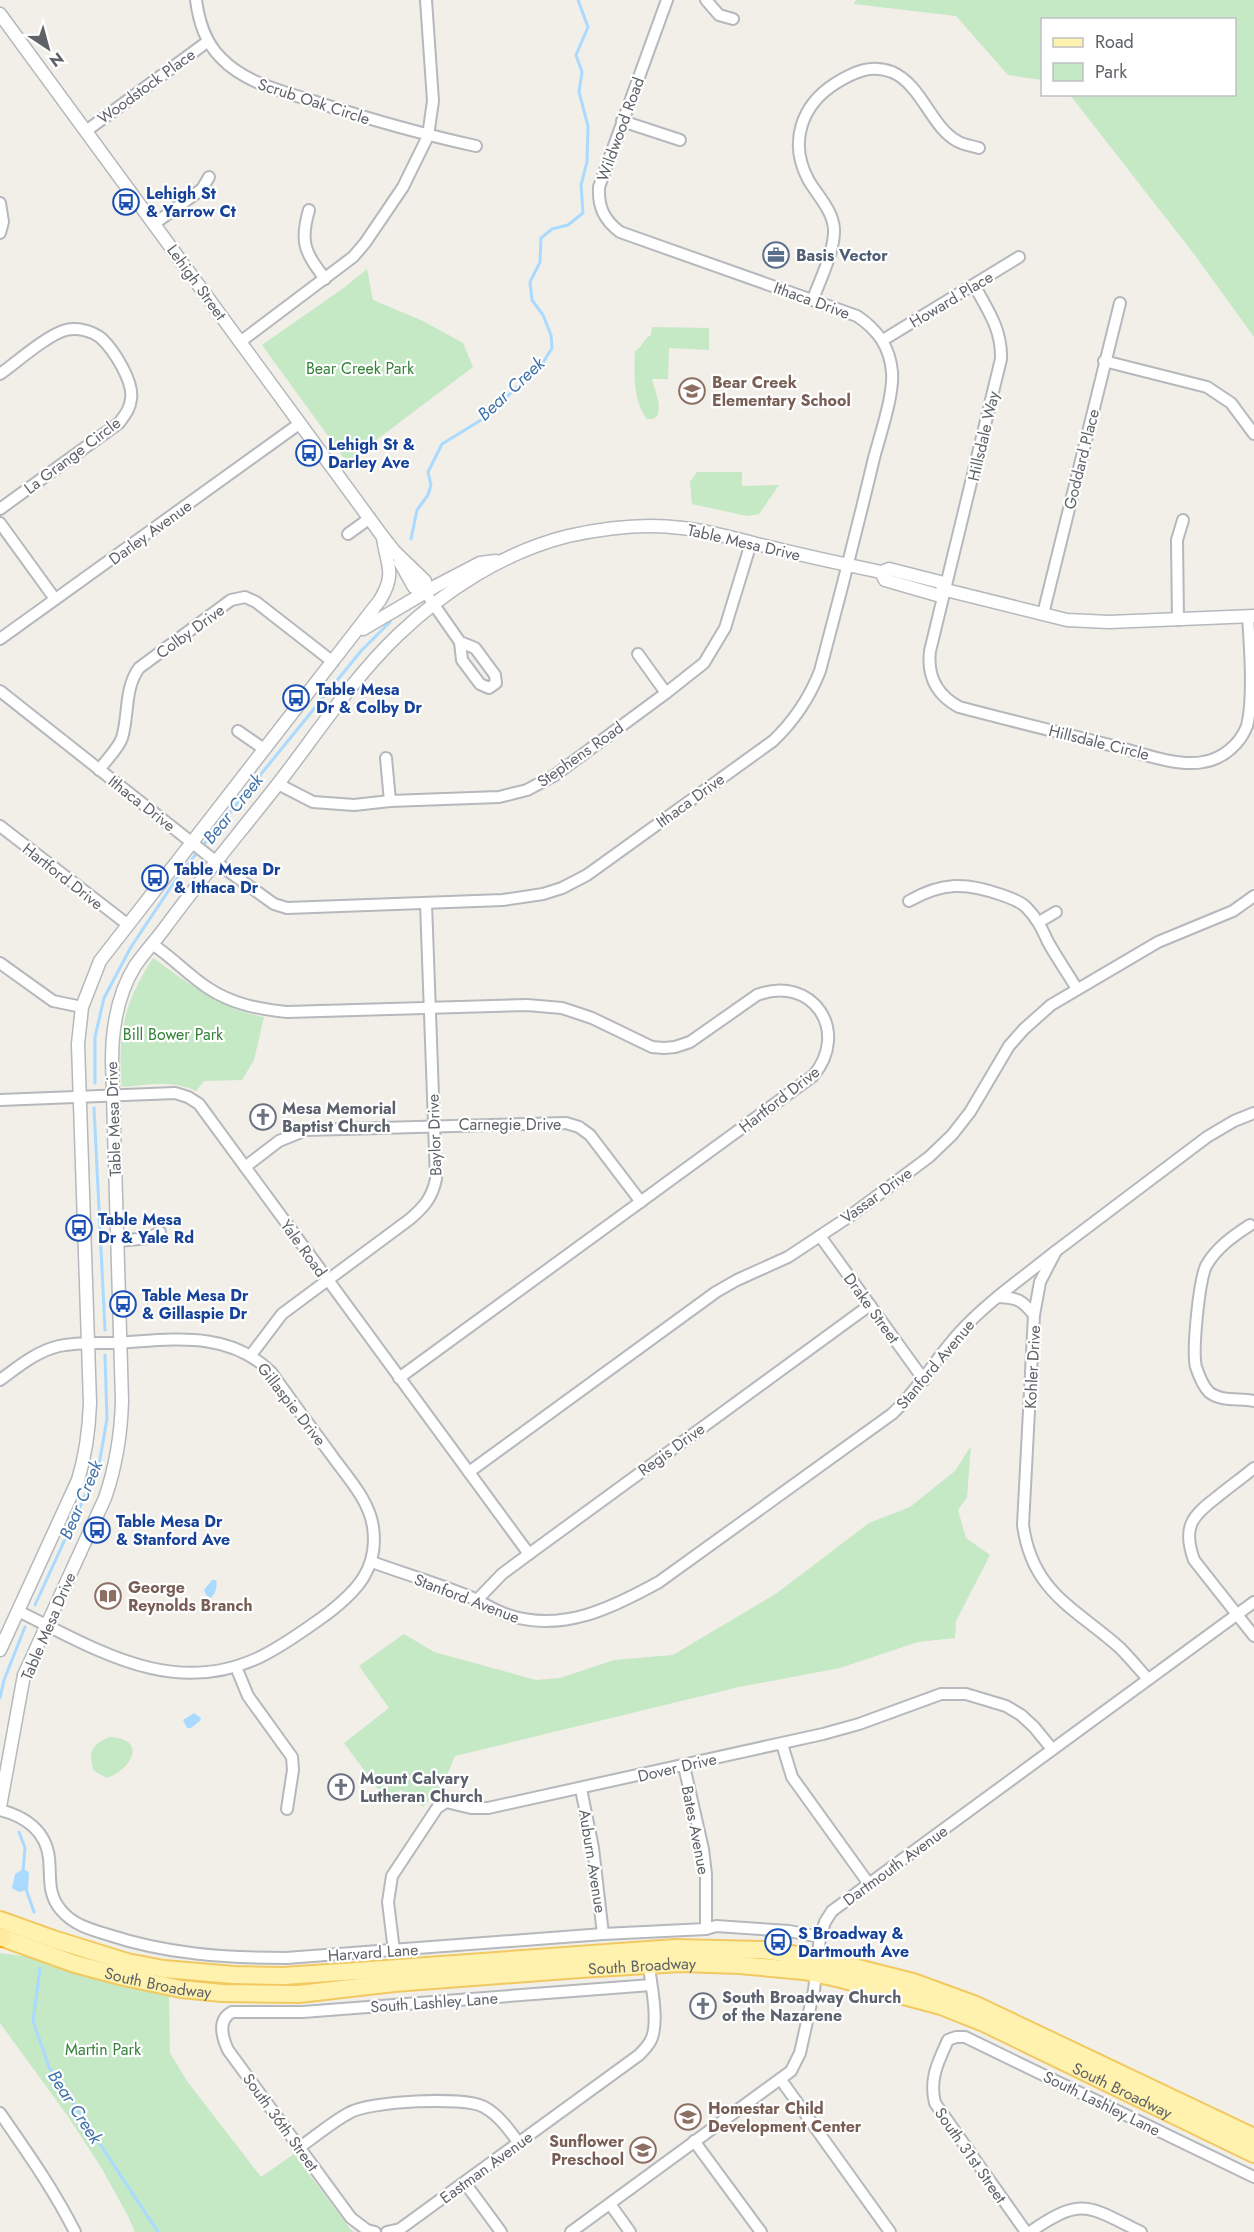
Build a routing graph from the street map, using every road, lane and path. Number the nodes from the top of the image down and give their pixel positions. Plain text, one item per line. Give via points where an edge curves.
1 (196, 0) edge
2 (426, 0) edge
3 (667, 0) edge
4 (706, 0) edge
5 (0, 14) edge
6 (734, 20) dead end
7 (207, 42) junction
8 (622, 121) junction
9 (86, 131) junction
10 (428, 136) junction
11 (680, 140) dead end
12 (476, 146) dead end
13 (979, 148) dead end
14 (209, 177) dead end
15 (0, 203) edge
16 (309, 210) dead end
17 (154, 224) junction
18 (0, 233) edge
19 (642, 240) joint
20 (1019, 257) dead end
21 (325, 279) junction
22 (974, 285) junction
23 (813, 299) junction
24 (1120, 303) dead end
25 (883, 340) junction
26 (240, 342) junction
27 (1104, 361) junction
28 (0, 374) edge
29 (299, 424) junction
30 (1254, 434) edge
31 (0, 508) edge
32 (370, 518) junction
33 (1183, 520) dead end
34 (0, 523) edge
35 (348, 534) dead end
36 (383, 537) junction
37 (751, 543) junction
38 (503, 560) junction
39 (848, 565) junction
40 (946, 590) junction
41 (425, 592) junction
42 (55, 599) junction
43 (434, 605) junction
44 (1043, 614) junction
45 (1251, 616) edge
46 (1178, 620) junction
47 (0, 639) edge
48 (350, 640) junction
49 (460, 642) dead end
50 (638, 654) dead end
51 (333, 662) junction
52 (0, 691) edge
53 (666, 693) junction
54 (238, 731) dead end
55 (264, 749) junction
56 (386, 758) dead end
57 (99, 770) junction
58 (278, 784) junction
59 (390, 801) junction
60 (0, 826) edge
61 (195, 844) junction
62 (212, 859) junction
63 (1254, 896) edge
64 (909, 901) dead end
65 (426, 903) junction
66 (1056, 912) dead end
67 (1039, 922) junction
68 (127, 924) junction
69 (153, 944) junction
70 (0, 963) edge
71 (1077, 989) junction
72 (82, 1007) junction
73 (430, 1008) junction
74 (112, 1096) junction
75 (78, 1097) junction
76 (0, 1100) edge
77 (1254, 1113) edge
78 (433, 1125) junction
79 (245, 1167) junction
80 (641, 1202) junction
81 (1250, 1225) dead end
82 (160, 1232) dead end
83 (820, 1236) junction
84 (118, 1241) junction
85 (1056, 1251) junction
86 (327, 1279) junction
87 (999, 1297) junction
88 (870, 1305) junction
89 (1034, 1315) junction
90 (121, 1342) junction
91 (87, 1343) junction
92 (251, 1355) junction
93 (399, 1378) junction
94 (0, 1380) edge
95 (924, 1380) junction
96 (1254, 1401) edge
97 (1254, 1468) edge
98 (469, 1472) junction
99 (529, 1554) junction
100 (372, 1562) junction
101 (477, 1600) junction
102 (1254, 1602) edge
103 (18, 1611) junction
104 (1238, 1614) junction
105 (46, 1624) junction
106 (1254, 1636) edge
107 (0, 1650) edge
108 (236, 1667) junction
109 (1148, 1679) junction
110 (782, 1744) junction
111 (1052, 1749) junction
112 (684, 1766) junction
113 (581, 1789) junction
114 (0, 1808) edge
115 (287, 1809) dead end
116 (869, 1884) junction
117 (0, 1906) edge
118 (0, 1920) edge
119 (20, 1928) junction
120 (706, 1929) junction
121 (603, 1934) junction
122 (1, 1937) edge
123 (820, 1937) junction
124 (394, 1951) junction
125 (648, 1957) junction
126 (817, 1965) junction
127 (651, 1985) junction
128 (222, 2022) joint
129 (948, 2040) joint
130 (781, 2080) junction
131 (0, 2113) edge
132 (1254, 2137) edge
133 (694, 2141) junction
134 (519, 2143) junction
135 (300, 2147) junction
136 (1254, 2154) edge
137 (1254, 2177) edge
138 (465, 2183) junction
139 (610, 2204) junction
140 (75, 2232) edge
141 (375, 2232) edge
142 (387, 2232) edge
143 (501, 2232) edge
144 (571, 2232) edge
145 (630, 2232) edge
146 (761, 2232) edge
147 (890, 2232) edge
148 (1028, 2232) edge
149 (1141, 2232) edge

1 - 7 street, Scrub Oak Circle
2 - 10 street via 434,101
3 - 8 street, Wildwood Road
4 - 6 street via 719,15
5 - 9 street, Lehigh Street
7 - 9 street, Woodstock Place
7 - 10 street, Scrub Oak Circle via 229,65 257,83
8 - 11 street
8 - 19 street, Wildwood Road via 598,187 598,198 611,225
9 - 17 street, Lehigh Street
10 - 12 street, Scrub Oak Circle
10 - 21 street via 403,187 365,243
13 - 23 street via 956,141 893,72 854,72 813,101 800,131 798,148 834,230 833,244
14 - 17 street via 202,189
15 - 18 street
16 - 21 street via 304,240 307,254
17 - 26 street, Lehigh Street
19 - 23 street, Ithaca Drive
20 - 22 street, Howard Place
21 - 26 street
22 - 25 street, Howard Place
22 - 40 street, Hillsdale Way via 997,326 1001,359
23 - 25 street, Ithaca Drive via 857,316
24 - 27 street, Goddard Place
25 - 39 street, Ithaca Drive via 892,382
26 - 29 street, Lehigh Street
27 - 30 street via 1207,387 1231,403
27 - 44 street, Goddard Place
28 - 31 street, La Grange Circle via 54,335 81,330 102,339 128,377 132,398 119,423
29 - 32 street, Lehigh Street
29 - 42 street, Darley Avenue
32 - 35 street
32 - 36 street, Lehigh Street
33 - 46 street via 1177,540
34 - 42 street
36 - 41 street, Lehigh Street via 425,581
36 - 48 street, Table Mesa Drive via 391,569 388,584
37 - 38 street, Table Mesa Drive via 724,534 682,528 622,528 550,541
37 - 39 street, Table Mesa Drive
37 - 53 street, Stephens Road via 725,628 704,663
38 - 41 street, Table Mesa Drive via 480,563
38 - 43 street, Table Mesa Drive
39 - 40 street, Table Mesa Drive via 881,572 889,569 940,582
39 - 65 street, Ithaca Drive via 813,690 798,714 773,741 587,875 562,888 503,900
40 - 44 street, Table Mesa Drive
40 - 45 street, Hillsdale Circle via 929,661 931,675 947,700 959,707 1191,764 1220,757 1232,748 1247,726 1251,708
41 - 43 street, Lehigh Street
41 - 48 street, Table Mesa Drive
42 - 47 street, Darley Avenue
43 - 49 street, Lehigh Street
43 - 58 street, Table Mesa Drive via 372,664
44 - 46 street, Table Mesa Drive via 1088,621
45 - 46 street, Table Mesa Drive
48 - 51 street, Table Mesa Drive
50 - 53 street
51 - 55 street, Table Mesa Drive
51 - 57 street, Colby Drive via 256,602 245,597 231,600 139,668 133,676 122,738
52 - 57 street, Ithaca Drive
53 - 59 street, Stephens Road via 555,775 527,790 499,797
54 - 55 street
55 - 61 street, Table Mesa Drive
56 - 59 street
57 - 61 street, Ithaca Drive
58 - 59 street, Stephens Road via 313,802 354,805
58 - 62 street, Table Mesa Drive
60 - 68 street, Hartford Drive
61 - 62 street, Ithaca Drive
61 - 68 street, Table Mesa Drive
62 - 65 street, Ithaca Drive via 274,904 287,908
62 - 69 street, Table Mesa Drive
63 - 71 street, Vassar Drive via 1233,910 1158,942
64 - 67 street via 930,890 964,885 1012,898 1025,905
65 - 73 street, Baylor Drive
66 - 67 street
67 - 71 street
68 - 72 street, Table Mesa Drive via 100,961
69 - 73 street, Hartford Drive via 207,987 254,1008 323,1012
69 - 74 street, Table Mesa Drive via 135,967 114,1021
70 - 72 street via 53,1001
71 - 83 street, Vassar Drive via 1051,1005 1009,1046 952,1135 929,1157
72 - 75 street, Table Mesa Drive
73 - 78 street, Baylor Drive
73 - 80 street, Hartford Drive via 561,1008 592,1018 652,1047 664,1048 690,1042 767,991 789,991 808,999 826,1023 829,1038 822,1065 813,1076
74 - 75 street, Yale Road
74 - 79 street, Yale Road via 175,1093 188,1097 199,1104
74 - 84 street, Table Mesa Drive
75 - 76 street, Yale Road
75 - 91 street, Table Mesa Drive
77 - 85 street, Kohler Drive via 1207,1137
78 - 79 street, Carnegie Drive via 306,1130 279,1141
78 - 80 street, Carnegie Drive via 556,1122 579,1127 591,1135
78 - 86 street, Baylor Drive via 436,1179 426,1204
79 - 86 street, Yale Road
80 - 93 street, Hartford Drive
81 - 96 street via 1216,1251 1207,1265 1201,1280 1195,1360 1201,1380 1210,1392 1230,1400
82 - 84 street via 149,1238
83 - 88 street, Drake Street
83 - 98 street, Vassar Drive via 788,1257 716,1292
84 - 90 street, Table Mesa Drive
85 - 87 street, Stanford Avenue
85 - 89 street, Kohler Drive via 1040,1282
86 - 92 street, Baylor Drive via 282,1314
86 - 93 street, Yale Road
87 - 89 street via 1014,1298
87 - 95 street, Stanford Avenue via 959,1332
88 - 95 street, Drake Street
88 - 99 street, Regis Drive
89 - 109 street, Kohler Drive via 1023,1525 1026,1546 1034,1566 1057,1597 1120,1649
90 - 91 street, Gillaspie Drive
90 - 92 street, Gillaspie Drive via 212,1341
90 - 105 street, Table Mesa Drive via 122,1423 113,1476
91 - 94 street, Gillaspie Drive via 37,1354
91 - 103 street, Table Mesa Drive via 90,1403 86,1455
92 - 100 street, Gillaspie Drive via 271,1372 363,1499 373,1526
93 - 98 street, Yale Road
95 - 101 street, Stanford Avenue via 892,1414 659,1582 627,1600 590,1615 545,1622 506,1615
97 - 104 street via 1198,1511 1188,1533 1194,1560
98 - 99 street, Yale Road
99 - 101 street, Regis Drive
100 - 101 street, Stanford Avenue
100 - 108 street via 345,1600 290,1641
102 - 104 street, Dartmouth Avenue
103 - 105 street
103 - 107 street, Table Mesa Drive
104 - 106 street
104 - 109 street, Dartmouth Avenue
105 - 108 street via 107,1654 151,1670
105 - 114 street, Table Mesa Drive via 24,1675
108 - 115 street via 248,1696 292,1757
109 - 111 street, Dartmouth Avenue
110 - 111 street, Dover Drive via 859,1724 946,1693 966,1694 1006,1707 1021,1715
110 - 112 street, Dover Drive
110 - 116 street via 792,1777
111 - 116 street, Dartmouth Avenue
112 - 113 street, Dover Drive
112 - 120 street, Bates Avenue via 706,1874
113 - 121 street, Auburn Avenue via 593,1848
113 - 124 street, Dover Drive via 488,1808 440,1804 392,1876 388,1902
114 - 124 street, Harvard Lane via 23,1818 38,1832 49,1856 51,1894 67,1916 88,1929 144,1946 235,1958
116 - 123 street, Dartmouth Avenue via 832,1911
117 - 119 main road
118 - 119 main road, South Broadway
119 - 125 main road, South Broadway via 164,1970 234,1975 283,1976
120 - 121 street, Harvard Lane
120 - 123 street, Harvard Lane via 763,1929
121 - 124 street, Harvard Lane
122 - 125 main road, South Broadway via 124,1977 222,1993 299,1994
123 - 126 street, Dartmouth Avenue
125 - 126 main road, South Broadway via 681,1963
125 - 127 street, Eastman Avenue
126 - 130 street, Dartmouth Avenue via 800,2053 796,2064
126 - 132 main road, South Broadway via 903,1979 976,2005
126 - 136 main road, South Broadway via 984,2023
127 - 128 street, South Lashley Lane via 303,2012 232,2012
127 - 134 street, Eastman Avenue via 655,2026 646,2048
128 - 135 street, South 36th Street via 228,2050
129 - 137 street, South Lashley Lane via 965,2037
129 - 148 street, South 31st Street via 932,2082 935,2103
130 - 133 street, Dartmouth Avenue
130 - 147 street
131 - 140 street
133 - 139 street, Dartmouth Avenue
133 - 146 street
134 - 135 street via 503,2121 484,2107 449,2100 364,2107 349,2112
134 - 138 street, Eastman Avenue
135 - 141 street, South 36th Street via 351,2218
138 - 142 street, Eastman Avenue via 400,2229
138 - 143 street
139 - 144 street, Dartmouth Avenue
139 - 145 street
148 - 149 street via 1052,2217 1087,2208

